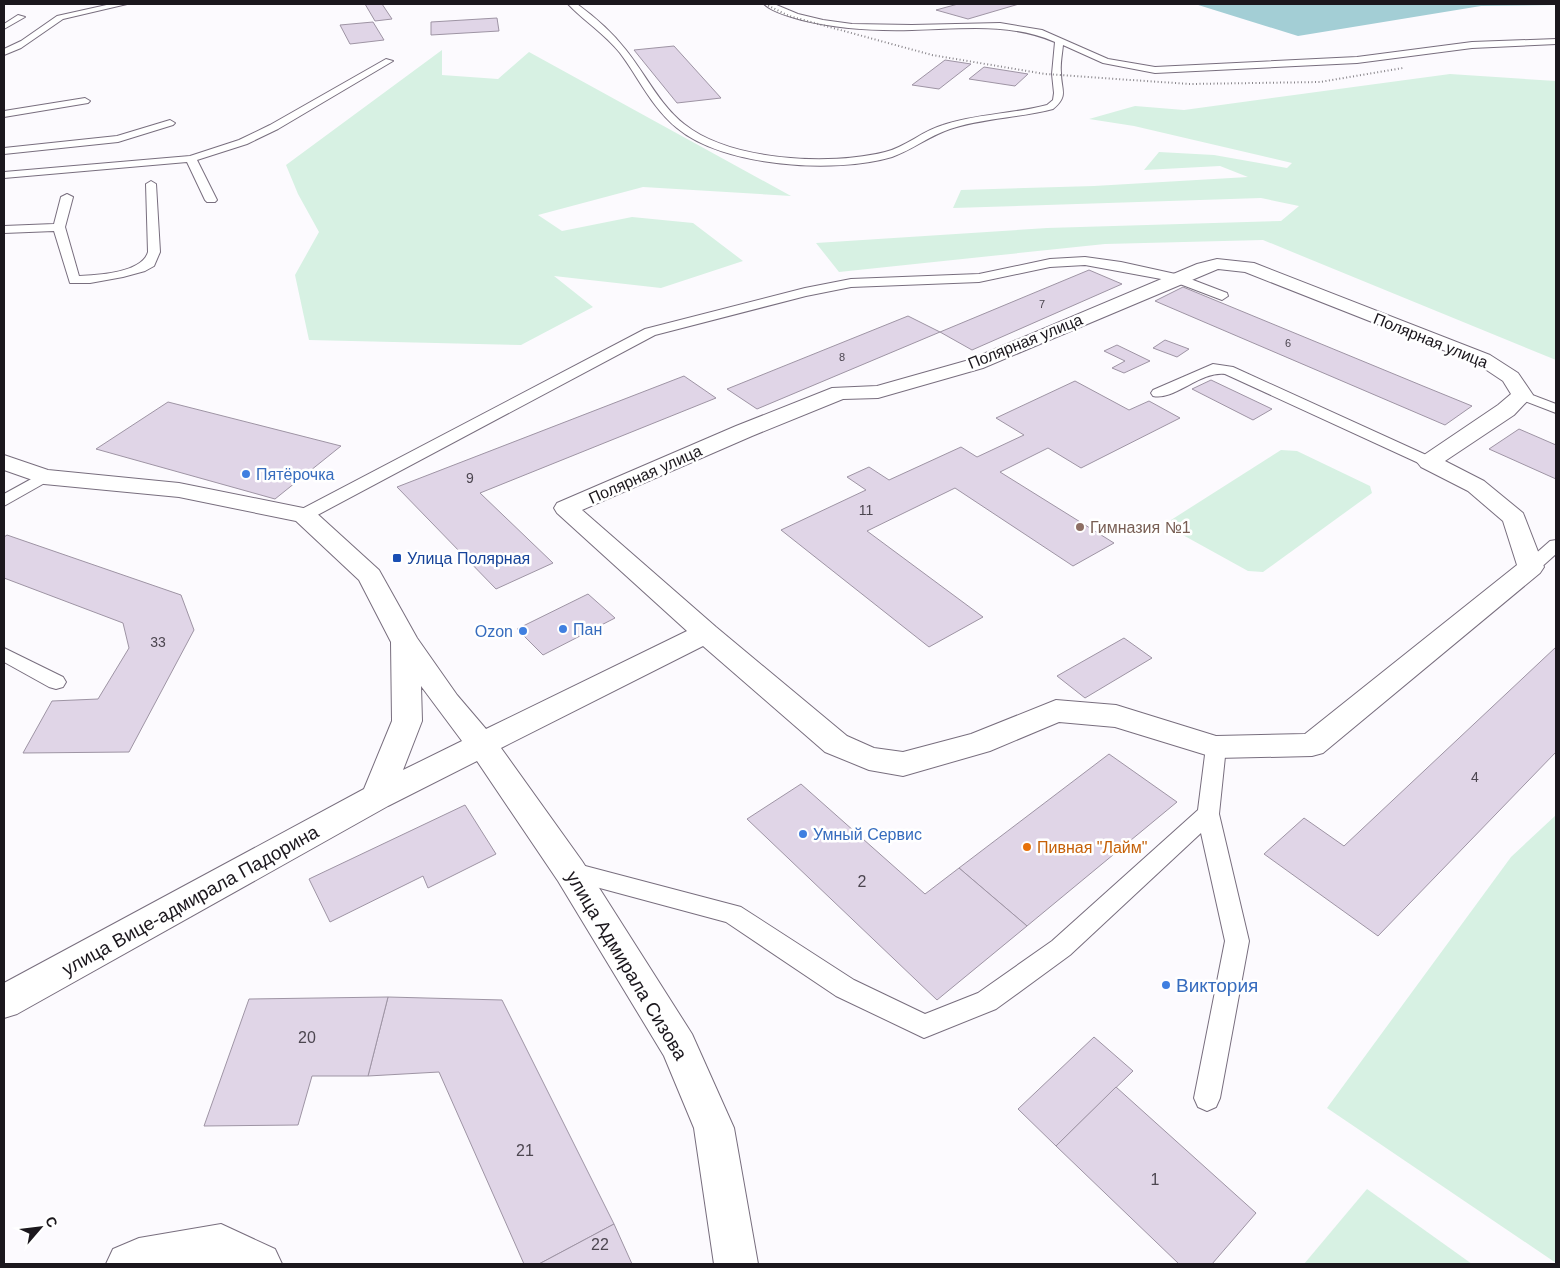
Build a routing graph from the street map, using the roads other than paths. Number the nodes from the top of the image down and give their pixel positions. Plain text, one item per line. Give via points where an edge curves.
1 (123, 4) edge
2 (572, 4) edge
3 (768, 4) edge
4 (4, 20) edge
5 (4, 27) edge
6 (1059, 40) junction
7 (1556, 42) edge
8 (4, 52) edge
9 (389, 61) dead end
10 (85, 101) dead end
11 (4, 114) edge
12 (170, 123) dead end
13 (4, 151) edge
14 (191, 159) junction
15 (4, 174) edge
16 (151, 184) dead end
17 (66, 197) dead end
18 (211, 200) dead end
19 (59, 227) junction
20 (4, 230) edge
21 (1176, 278) junction
22 (1222, 296) dead end
23 (1158, 393) dead end
24 (1522, 395) junction
25 (1556, 409) edge
26 (4, 462) edge
27 (1429, 462) junction
28 (44, 477) junction
29 (4, 501) edge
30 (304, 516) junction
31 (1556, 545) edge
32 (1531, 567) junction
33 (706, 633) junction
34 (405, 642) junction
35 (4, 654) edge
36 (56, 682) dead end
37 (482, 745) junction
38 (1216, 747) junction
39 (377, 797) junction
40 (1208, 814) junction
41 (570, 871) junction
42 (4, 1002) edge
43 (1208, 1098) dead end
44 (128, 1264) edge
45 (260, 1264) edge
46 (736, 1264) edge

1 - 8 lane via 86,10 55,20 26,43
2 - 6 lane via 608,34 665,112 682,129 719,147 815,162 889,154 944,128 1050,107 1058,101
3 - 6 lane via 786,13 827,23 888,27 1000,25 1039,32
4 - 5 lane via 17,19
6 - 7 lane via 1106,61 1155,70 1357,60 1472,45
9 - 14 lane via 274,127 243,142
10 - 11 lane
12 - 13 lane via 118,139
14 - 15 lane
14 - 18 lane
16 - 19 lane via 154,252 147,266 74,280
17 - 19 lane
19 - 20 lane
21 - 22 lane
21 - 24 street, Полярная улица via 1217,264 1248,267 1483,359 1511,377
21 - 30 lane via 1085,261 1050,262 979,278 850,283 650,332
21 - 33 street, Полярная улица via 976,364 878,392 840,393 744,430 566,508
23 - 27 lane via 1206,371 1228,370
24 - 25 lane
24 - 27 street via 1506,410
26 - 28 street
27 - 32 street via 1476,486 1514,518
28 - 29 lane
28 - 30 street via 179,490
30 - 34 street, улица Адмирала Сизова via 370,576
31 - 32 lane
32 - 38 street, Полярная улица via 1312,744
33 - 37 street
33 - 38 street, Полярная улица via 836,744 869,759 902,764 979,743 1056,711 1116,716
34 - 37 street, улица Адмирала Сизова
34 - 39 street via 407,721
35 - 36 lane
37 - 39 street
37 - 41 street, улица Адмирала Сизова
38 - 40 lane
39 - 42 street, улица Вице-адмирала Падорина
40 - 41 lane via 1061,948 987,1001 924,1026 846,988 733,914
40 - 43 lane via 1237,941
41 - 46 street, улица Адмирала Сизова via 679,1046 714,1128
44 - 45 street via 221,1246

